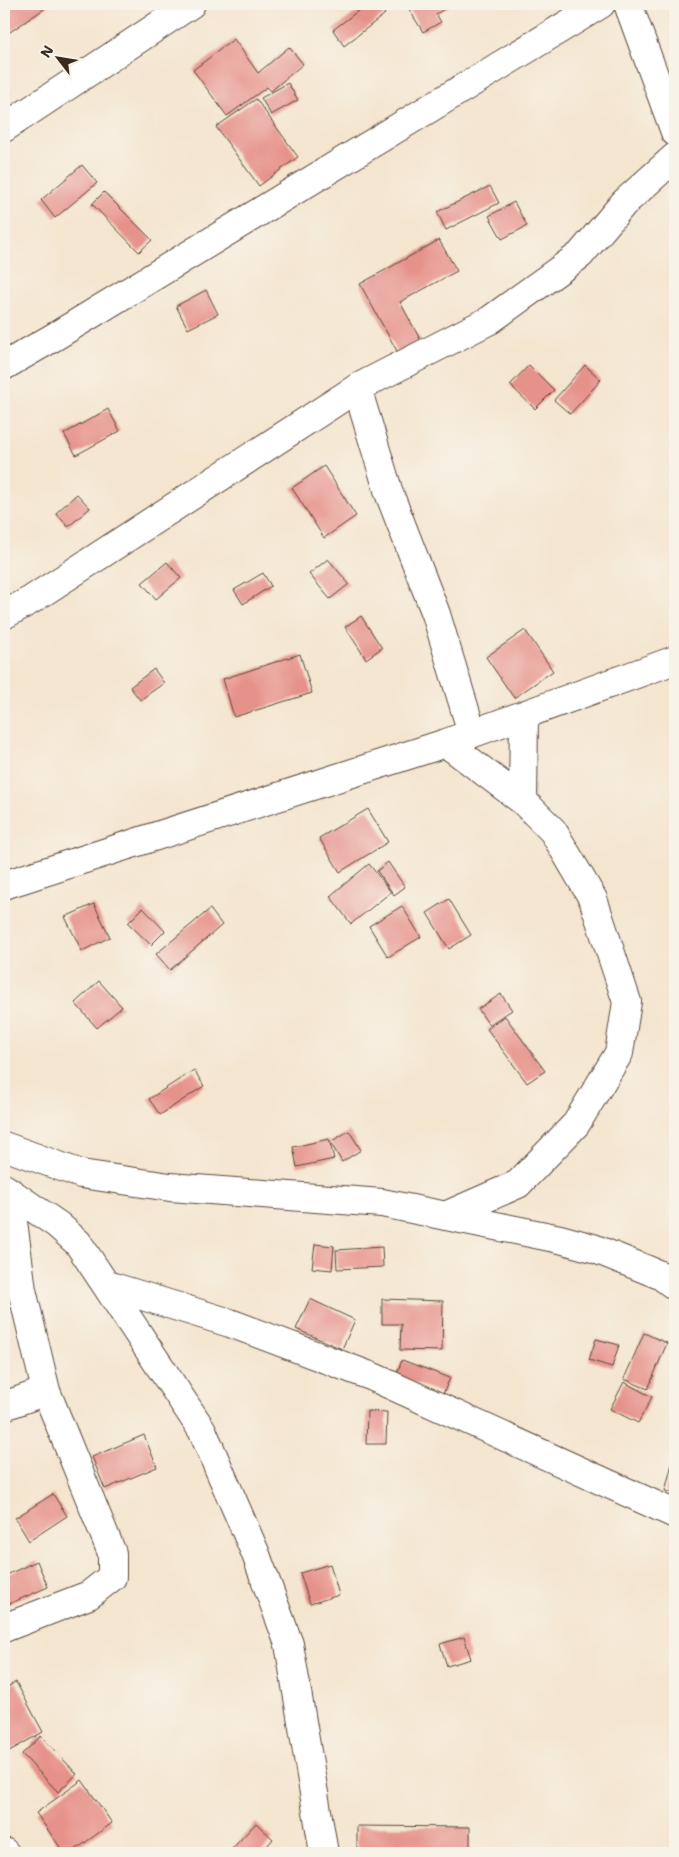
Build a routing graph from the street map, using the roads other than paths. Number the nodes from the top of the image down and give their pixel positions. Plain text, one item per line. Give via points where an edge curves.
1 (191, 4) edge
2 (601, 4) edge
3 (628, 4) edge
4 (4, 128) edge
5 (675, 132) edge
6 (675, 157) edge
7 (4, 366) edge
8 (357, 388) junction
9 (4, 615) edge
10 (675, 660) edge
11 (524, 715) junction
12 (472, 734) junction
13 (446, 743) junction
14 (523, 801) junction
15 (4, 885) edge
16 (4, 1146) edge
17 (6, 1189) edge
18 (445, 1216) junction
19 (107, 1284) junction
20 (675, 1286) edge
21 (46, 1391) junction
22 (4, 1406) edge
23 (675, 1514) edge
24 (4, 1628) edge
25 (324, 1853) edge

1 - 4 street
2 - 7 street
3 - 5 street
6 - 8 street via 624,203 580,255 490,320
8 - 9 street
8 - 12 street via 390,493 436,614
10 - 11 street
11 - 12 street
11 - 14 street
12 - 13 street
13 - 14 street
13 - 15 street
14 - 18 street via 553,831 593,898 627,1002 620,1053 576,1124 518,1184
16 - 18 street via 82,1174 170,1187 382,1203
17 - 19 street via 58,1225 78,1244
17 - 21 street via 22,1290
18 - 20 street via 593,1248 660,1275
19 - 23 street via 230,1323 373,1377
19 - 25 street via 202,1430 255,1552 289,1644
21 - 22 street
21 - 24 street via 112,1553 112,1577 89,1595

